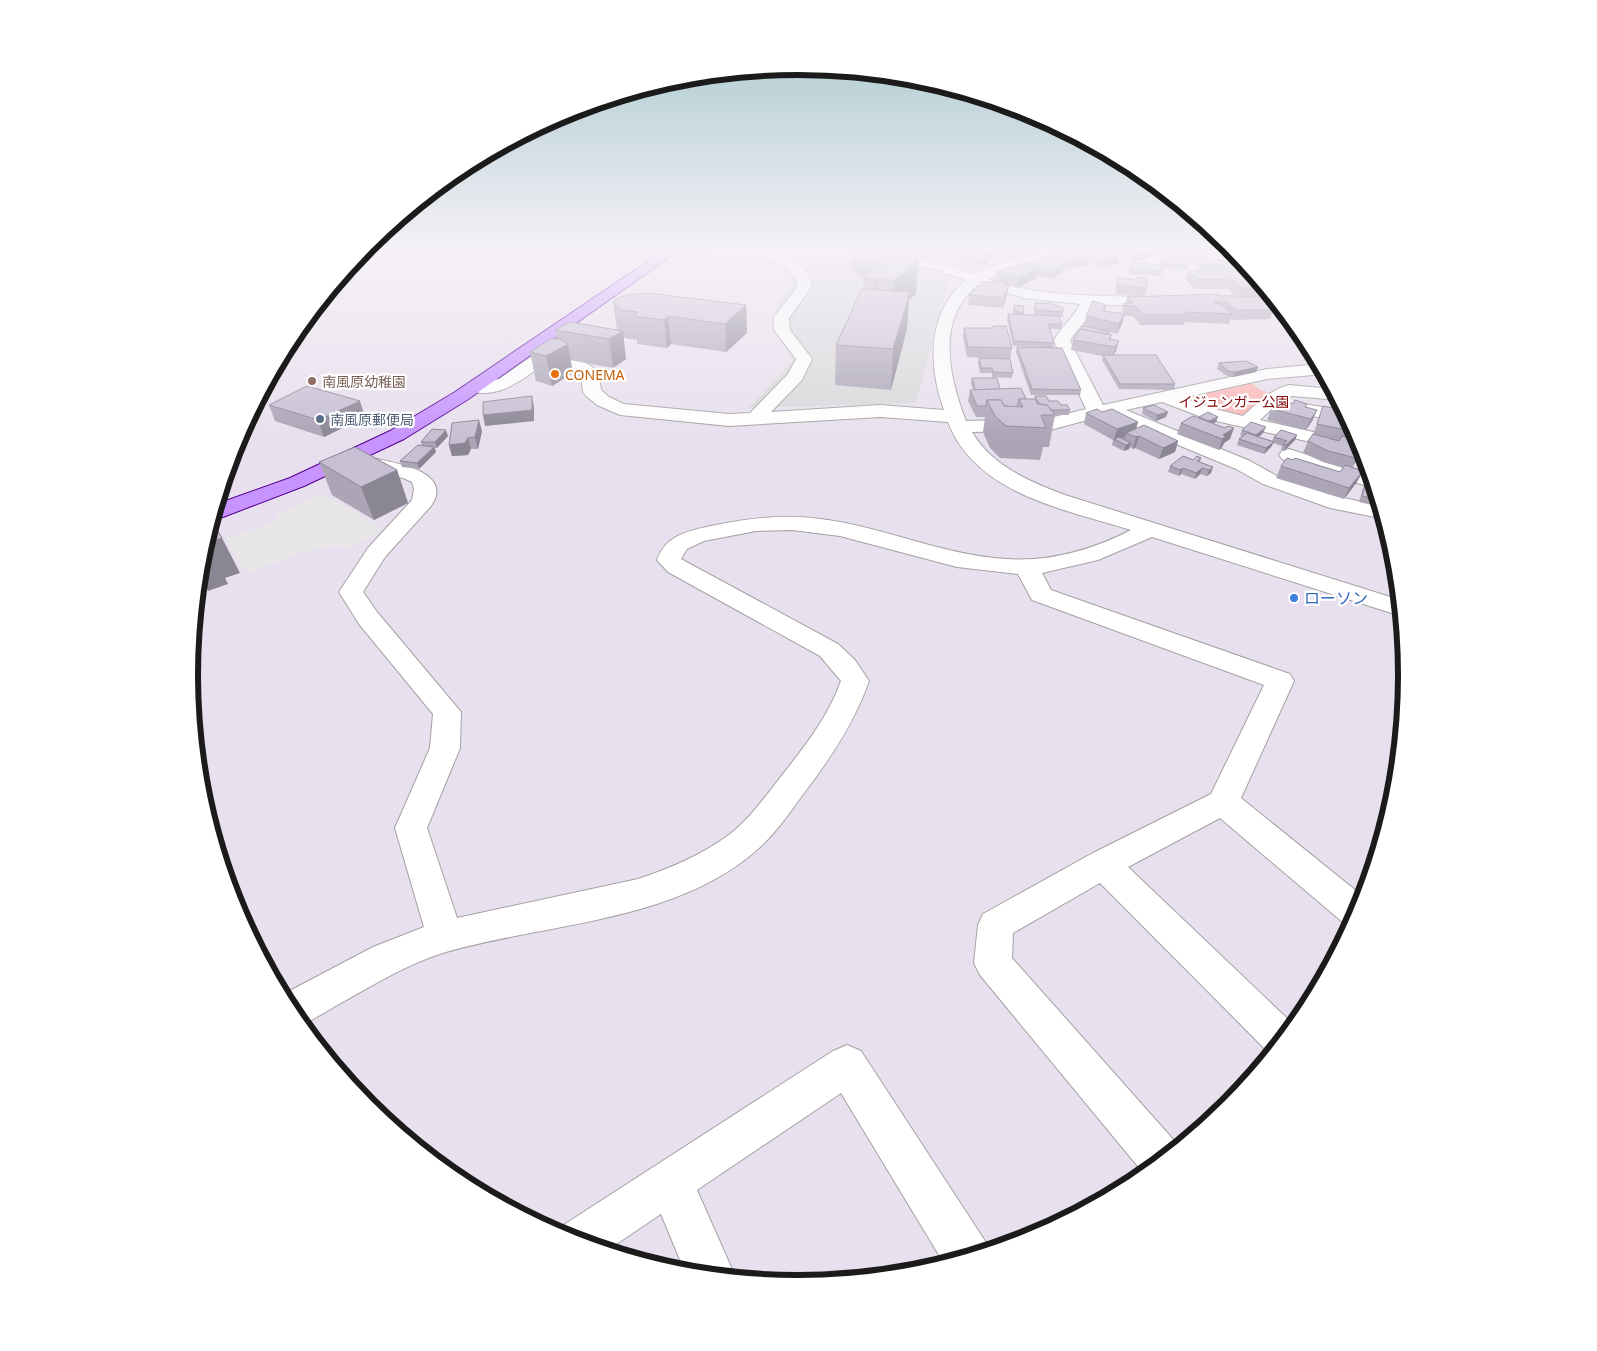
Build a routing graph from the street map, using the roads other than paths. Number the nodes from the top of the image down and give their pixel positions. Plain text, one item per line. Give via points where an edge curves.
1 (558, 312) edge
2 (582, 312) edge
3 (785, 312) edge
4 (947, 312) edge
5 (1084, 312) edge
6 (476, 367) dead end
7 (1316, 370) edge
8 (452, 383) dead end
9 (474, 387) junction
10 (1329, 394) edge
11 (1164, 397) junction
12 (1268, 403) junction
13 (1103, 410) junction
14 (1340, 416) edge
15 (761, 419) junction
16 (958, 422) junction
17 (1246, 423) junction
18 (1303, 436) junction
19 (1353, 447) edge
20 (1290, 455) junction
21 (349, 459) junction
22 (1257, 474) junction
23 (1366, 480) edge
24 (227, 490) edge
25 (221, 510) edge
26 (1376, 512) edge
27 (1149, 530) junction
28 (1028, 567) junction
29 (1395, 606) edge
30 (1223, 802) junction
31 (1103, 864) junction
32 (1352, 908) edge
33 (446, 936) junction
34 (298, 1007) edge
35 (1279, 1036) edge
36 (1158, 1156) edge
37 (670, 1182) junction
38 (586, 1237) edge
39 (965, 1253) edge
40 (708, 1269) edge

1 - 6 main road
2 - 9 main road
3 - 15 street via 781,318 782,330 804,359 796,376 759,414
4 - 16 street via 942,326 943,367 947,392
5 - 13 street via 1062,341 1093,406
7 - 11 street via 1267,374
8 - 24 main road via 406,413 326,453
9 - 15 street via 505,385 541,358 584,368 590,374 592,392 620,409 729,420
9 - 21 main road via 428,417
10 - 12 street via 1289,390
11 - 13 street
11 - 17 street
12 - 14 street
12 - 17 street
13 - 16 street via 1050,424
13 - 22 street via 1242,465
15 - 16 street via 880,411
16 - 27 street via 966,441 980,457 1025,488
17 - 18 street
18 - 19 street
18 - 20 street
20 - 22 street via 1270,472
20 - 23 street
21 - 25 main road
21 - 33 street via 410,473 421,479 425,489 423,501 376,553 350,592 447,712 445,748 411,828
22 - 26 street via 1338,503
27 - 28 street via 1076,560
27 - 29 street
28 - 30 street via 1041,595 1280,681
28 - 33 street via 948,559 850,531 806,524 775,522 749,525 688,538 671,553 670,560 676,567 829,650 855,681 849,701 802,772 762,823 743,843 715,864 678,882 619,898
30 - 31 street
30 - 32 street
31 - 35 street
31 - 36 street via 996,925 993,963
33 - 34 street via 410,950
37 - 38 street
37 - 39 street via 847,1065
37 - 40 street

